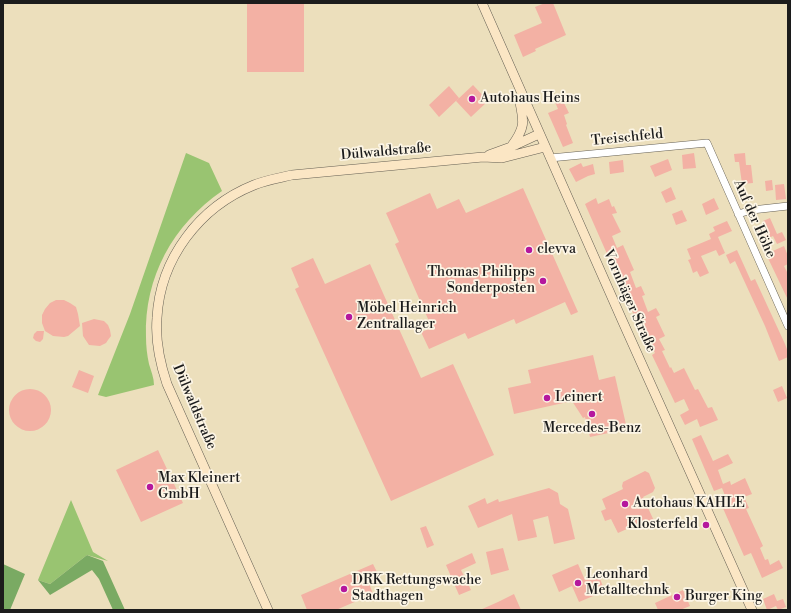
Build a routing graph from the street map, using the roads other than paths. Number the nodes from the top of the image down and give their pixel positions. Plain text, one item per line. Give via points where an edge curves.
1 (482, 3) edge
2 (516, 83) junction
3 (539, 134) junction
4 (707, 143) joint
5 (511, 147) junction
6 (545, 147) junction
7 (483, 157) junction
8 (550, 158) junction
9 (788, 206) edge
10 (738, 214) junction
11 (788, 326) edge
12 (268, 610) edge
13 (752, 610) edge

1 - 2 street, Vornhäger Straße
2 - 3 street, Vornhäger Straße
2 - 5 street via 523,126
3 - 5 street, Dülwaldstraße
3 - 6 street, Vornhäger Straße
4 - 8 street, Treischfeld
4 - 10 street, Auf der Höhe
5 - 7 street, Dülwaldstraße
6 - 7 street, Dülwaldstraße via 502,158
6 - 8 street, Vornhäger Straße
7 - 12 street, Dülwaldstraße via 271,179 239,192 206,215 190,232 166,274 157,319 160,363
8 - 13 street, Vornhäger Straße
9 - 10 street
10 - 11 street, Auf der Höhe

